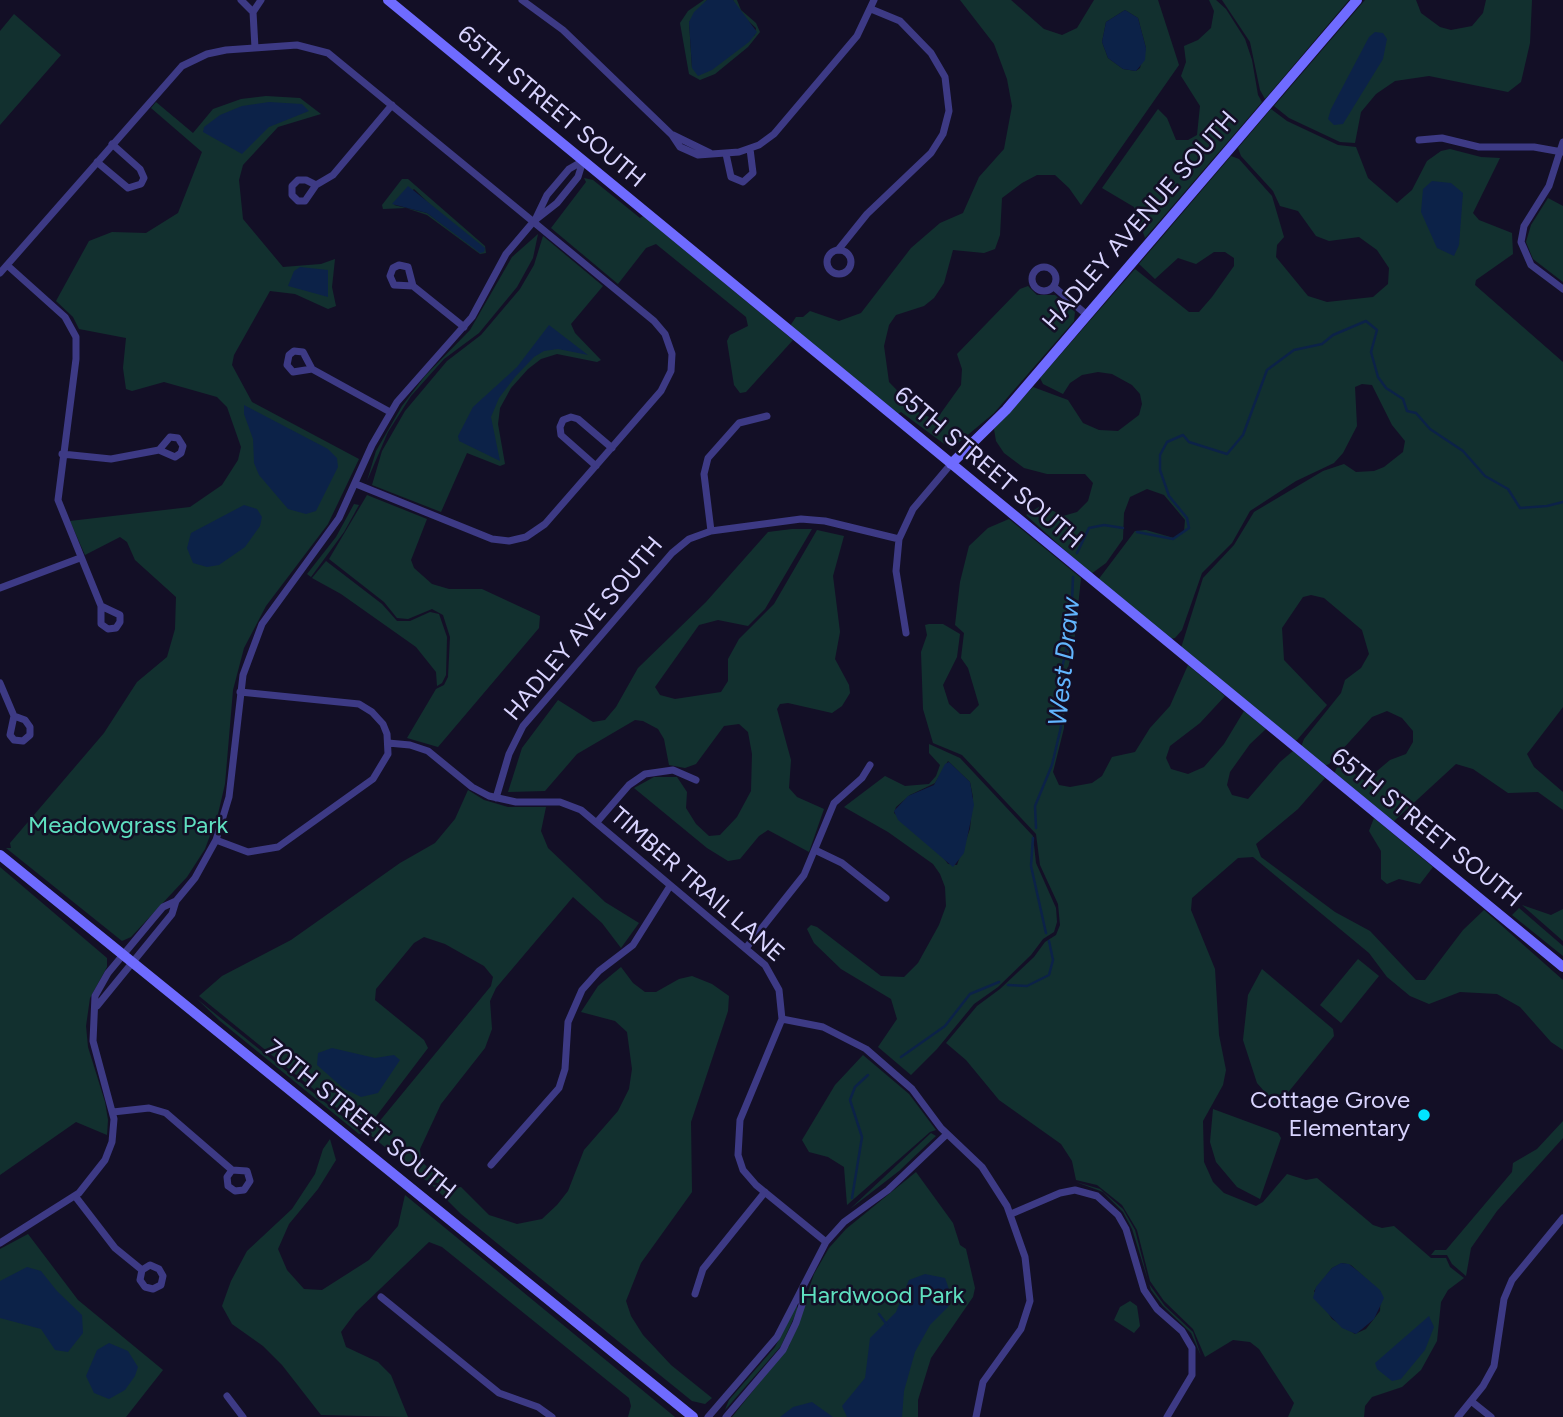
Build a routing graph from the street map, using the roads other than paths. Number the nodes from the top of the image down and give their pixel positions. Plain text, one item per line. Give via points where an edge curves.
1 (242, 0) edge
2 (261, 0) edge
3 (388, 0) edge
4 (522, 0) edge
5 (874, 0) edge
6 (1357, 0) edge
7 (871, 9) junction
8 (253, 12) junction
9 (256, 48) junction
10 (392, 104) junction
11 (1419, 140) dead end
12 (1563, 142) edge
13 (112, 144) junction
14 (750, 149) junction
15 (1562, 152) edge
16 (726, 153) junction
17 (583, 161) junction
18 (97, 162) junction
19 (316, 185) dead end
20 (534, 222) junction
21 (838, 250) dead end
22 (6, 265) junction
23 (0, 273) edge
24 (413, 286) dead end
25 (1054, 287) dead end
26 (1563, 289) edge
27 (1087, 315) junction
28 (464, 327) junction
29 (312, 369) dead end
30 (390, 412) junction
31 (767, 416) dead end
32 (612, 448) junction
33 (159, 450) dead end
34 (62, 454) junction
35 (951, 464) junction
36 (596, 466) junction
37 (356, 484) junction
38 (712, 531) junction
39 (900, 539) junction
40 (80, 558) junction
41 (0, 588) edge
42 (101, 606) dead end
43 (906, 634) dead end
44 (0, 682) edge
45 (240, 692) junction
46 (14, 716) dead end
47 (388, 743) junction
48 (870, 765) dead end
49 (696, 780) dead end
50 (496, 798) junction
51 (597, 822) junction
52 (216, 840) junction
53 (815, 850) junction
54 (0, 855) edge
55 (670, 886) junction
56 (886, 898) dead end
57 (176, 901) junction
58 (746, 948) junction
59 (123, 955) junction
60 (132, 962) junction
61 (1563, 967) edge
62 (97, 1006) junction
63 (782, 1019) junction
64 (113, 1112) junction
65 (947, 1134) junction
66 (491, 1165) dead end
67 (232, 1170) dead end
68 (765, 1192) junction
69 (75, 1196) junction
70 (1011, 1214) junction
71 (1563, 1218) edge
72 (826, 1241) junction
73 (0, 1243) edge
74 (142, 1270) dead end
75 (802, 1290) junction
76 (695, 1294) dead end
77 (381, 1297) dead end
78 (228, 1396) dead end
79 (1471, 1401) junction
80 (243, 1417) edge
81 (552, 1417) edge
82 (692, 1417) edge
83 (708, 1417) edge
84 (726, 1417) edge
85 (976, 1417) edge
86 (1167, 1417) edge
87 (1458, 1417) edge
88 (1491, 1417) edge

1 - 8 street
2 - 8 street
3 - 17 street, 65TH STREET SOUTH
4 - 16 street via 563,30 672,135 710,153
5 - 7 street
6 - 27 street, HADLEY AVENUE SOUTH
7 - 14 street via 854,41 782,126
7 - 21 street via 900,21 931,53 945,77 949,111 943,134 931,153 867,214
8 - 9 street
9 - 10 street via 317,48
9 - 13 street via 210,53 183,66
10 - 19 street via 339,169
10 - 20 street
11 - 15 street via 1442,138 1481,147
12 - 15 street
13 - 18 street
13 - 18 street via 142,170 141,184 128,188
14 - 16 street
14 - 16 street via 753,173 743,182 731,177
15 - 26 street via 1546,191 1524,226 1521,242 1530,263
17 - 20 street via 578,177
17 - 20 street via 569,169 547,195
17 - 35 street, 65TH STREET SOUTH
18 - 22 street
20 - 28 street via 502,261
20 - 32 street via 654,321 668,341 672,362 667,382
22 - 23 street
22 - 34 street via 61,313 75,334 76,359
24 - 28 street
25 - 27 street
27 - 35 street, HADLEY AVENUE SOUTH via 1002,414
28 - 30 street via 417,375
29 - 30 street
30 - 37 street
31 - 38 street via 737,424 708,458 704,474
32 - 36 street
32 - 36 street via 578,419 563,420 561,435
33 - 34 street via 111,459
34 - 40 street via 58,504
35 - 39 street via 913,509
35 - 61 street, 65TH STREET SOUTH
36 - 37 street via 543,526 530,536 509,541 485,537
37 - 45 street via 326,540 262,624
38 - 39 street, HADLEY AVE SOUTH via 809,519
38 - 50 street, HADLEY AVE SOUTH via 692,537 676,550 525,723
39 - 43 street via 896,571
40 - 41 street
40 - 42 street
44 - 46 street
45 - 47 street via 359,704 378,717
45 - 52 street via 230,791
47 - 50 street, TIMBER TRAIL LANE via 428,751 472,787
47 - 52 street via 384,764 373,779 278,847 253,853
48 - 53 street via 834,803
49 - 51 street via 673,770 645,774 629,785
50 - 51 street, TIMBER TRAIL LANE via 565,803
51 - 55 street, TIMBER TRAIL LANE
52 - 57 street
53 - 56 street via 845,864
53 - 58 street via 797,886
54 - 59 street, 70TH STREET SOUTH
55 - 58 street, TIMBER TRAIL LANE
55 - 66 street via 633,945 582,990 568,1022 559,1088
57 - 59 street via 163,907
57 - 60 street via 172,914
58 - 63 street, TIMBER TRAIL LANE via 775,980
59 - 60 street, 70TH STREET SOUTH
59 - 62 street via 99,986
60 - 62 street
60 - 82 street, 70TH STREET SOUTH
62 - 64 street via 93,1041
63 - 65 street via 823,1027 862,1046 912,1089
63 - 68 street via 737,1133 742,1167
64 - 67 street via 149,1108 163,1112
64 - 69 street via 113,1136 105,1160
65 - 70 street via 986,1171
65 - 72 street
68 - 72 street
68 - 76 street via 702,1269
69 - 73 street
69 - 74 street via 104,1236
70 - 85 street via 1027,1266 1028,1309 1018,1335 983,1382
70 - 86 street via 1075,1190 1101,1198 1118,1214 1144,1290 1192,1348 1192,1375
71 - 79 street via 1510,1284 1494,1366
72 - 75 street
75 - 83 street via 777,1337
75 - 84 street via 799,1316 783,1350
77 - 81 street via 499,1393
78 - 80 street
79 - 87 street
79 - 88 street

